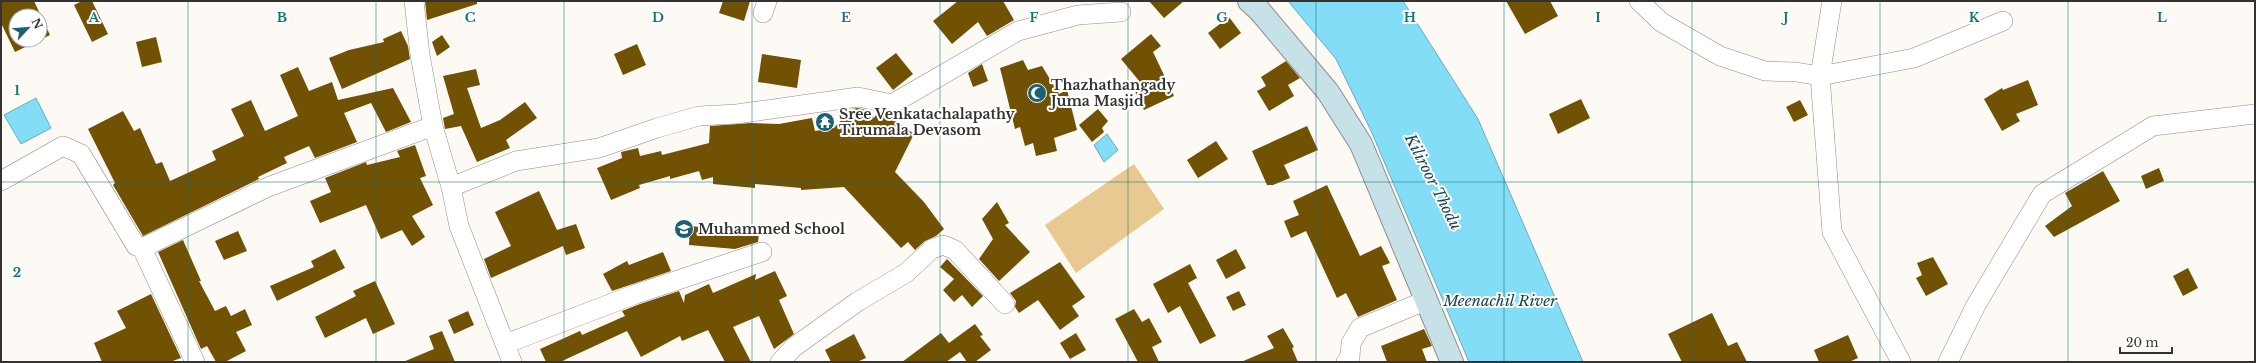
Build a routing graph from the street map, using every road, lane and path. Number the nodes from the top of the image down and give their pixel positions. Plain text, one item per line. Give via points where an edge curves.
1 (414, 1) edge
2 (1249, 1) edge
3 (1639, 1) edge
4 (1832, 1) edge
5 (1121, 12) dead end
6 (2003, 21) dead end
7 (1820, 76) junction
8 (2255, 114) edge
9 (433, 126) junction
10 (1, 181) edge
11 (452, 187) junction
12 (142, 248) junction
13 (762, 252) dead end
14 (1427, 300) junction
15 (1005, 304) dead end
16 (505, 344) junction
17 (195, 362) edge
18 (512, 362) edge
19 (780, 362) edge
20 (1346, 362) edge
21 (1452, 362) edge
22 (1901, 362) edge
23 (1948, 362) edge

1 - 9 street via 420,55
2 - 14 main road via 1260,10 1328,92 1362,144
3 - 7 street via 1661,22 1720,56 1765,71
4 - 7 street
5 - 11 street via 1078,15 1018,31 892,104 858,97 737,114 699,116 599,148 516,161
6 - 7 street via 1914,58
7 - 22 street via 1832,232
8 - 23 street via 2154,126 2042,194 1976,306
9 - 11 street
9 - 12 street via 268,187
10 - 12 street via 63,146 81,154 132,240 136,246
11 - 16 street via 459,226
12 - 17 street
13 - 16 street via 636,294
14 - 20 street via 1360,328 1351,343 1350,357
14 - 21 main road
15 - 19 street via 955,250 943,245 932,249 906,273 857,302 794,347
16 - 18 street

